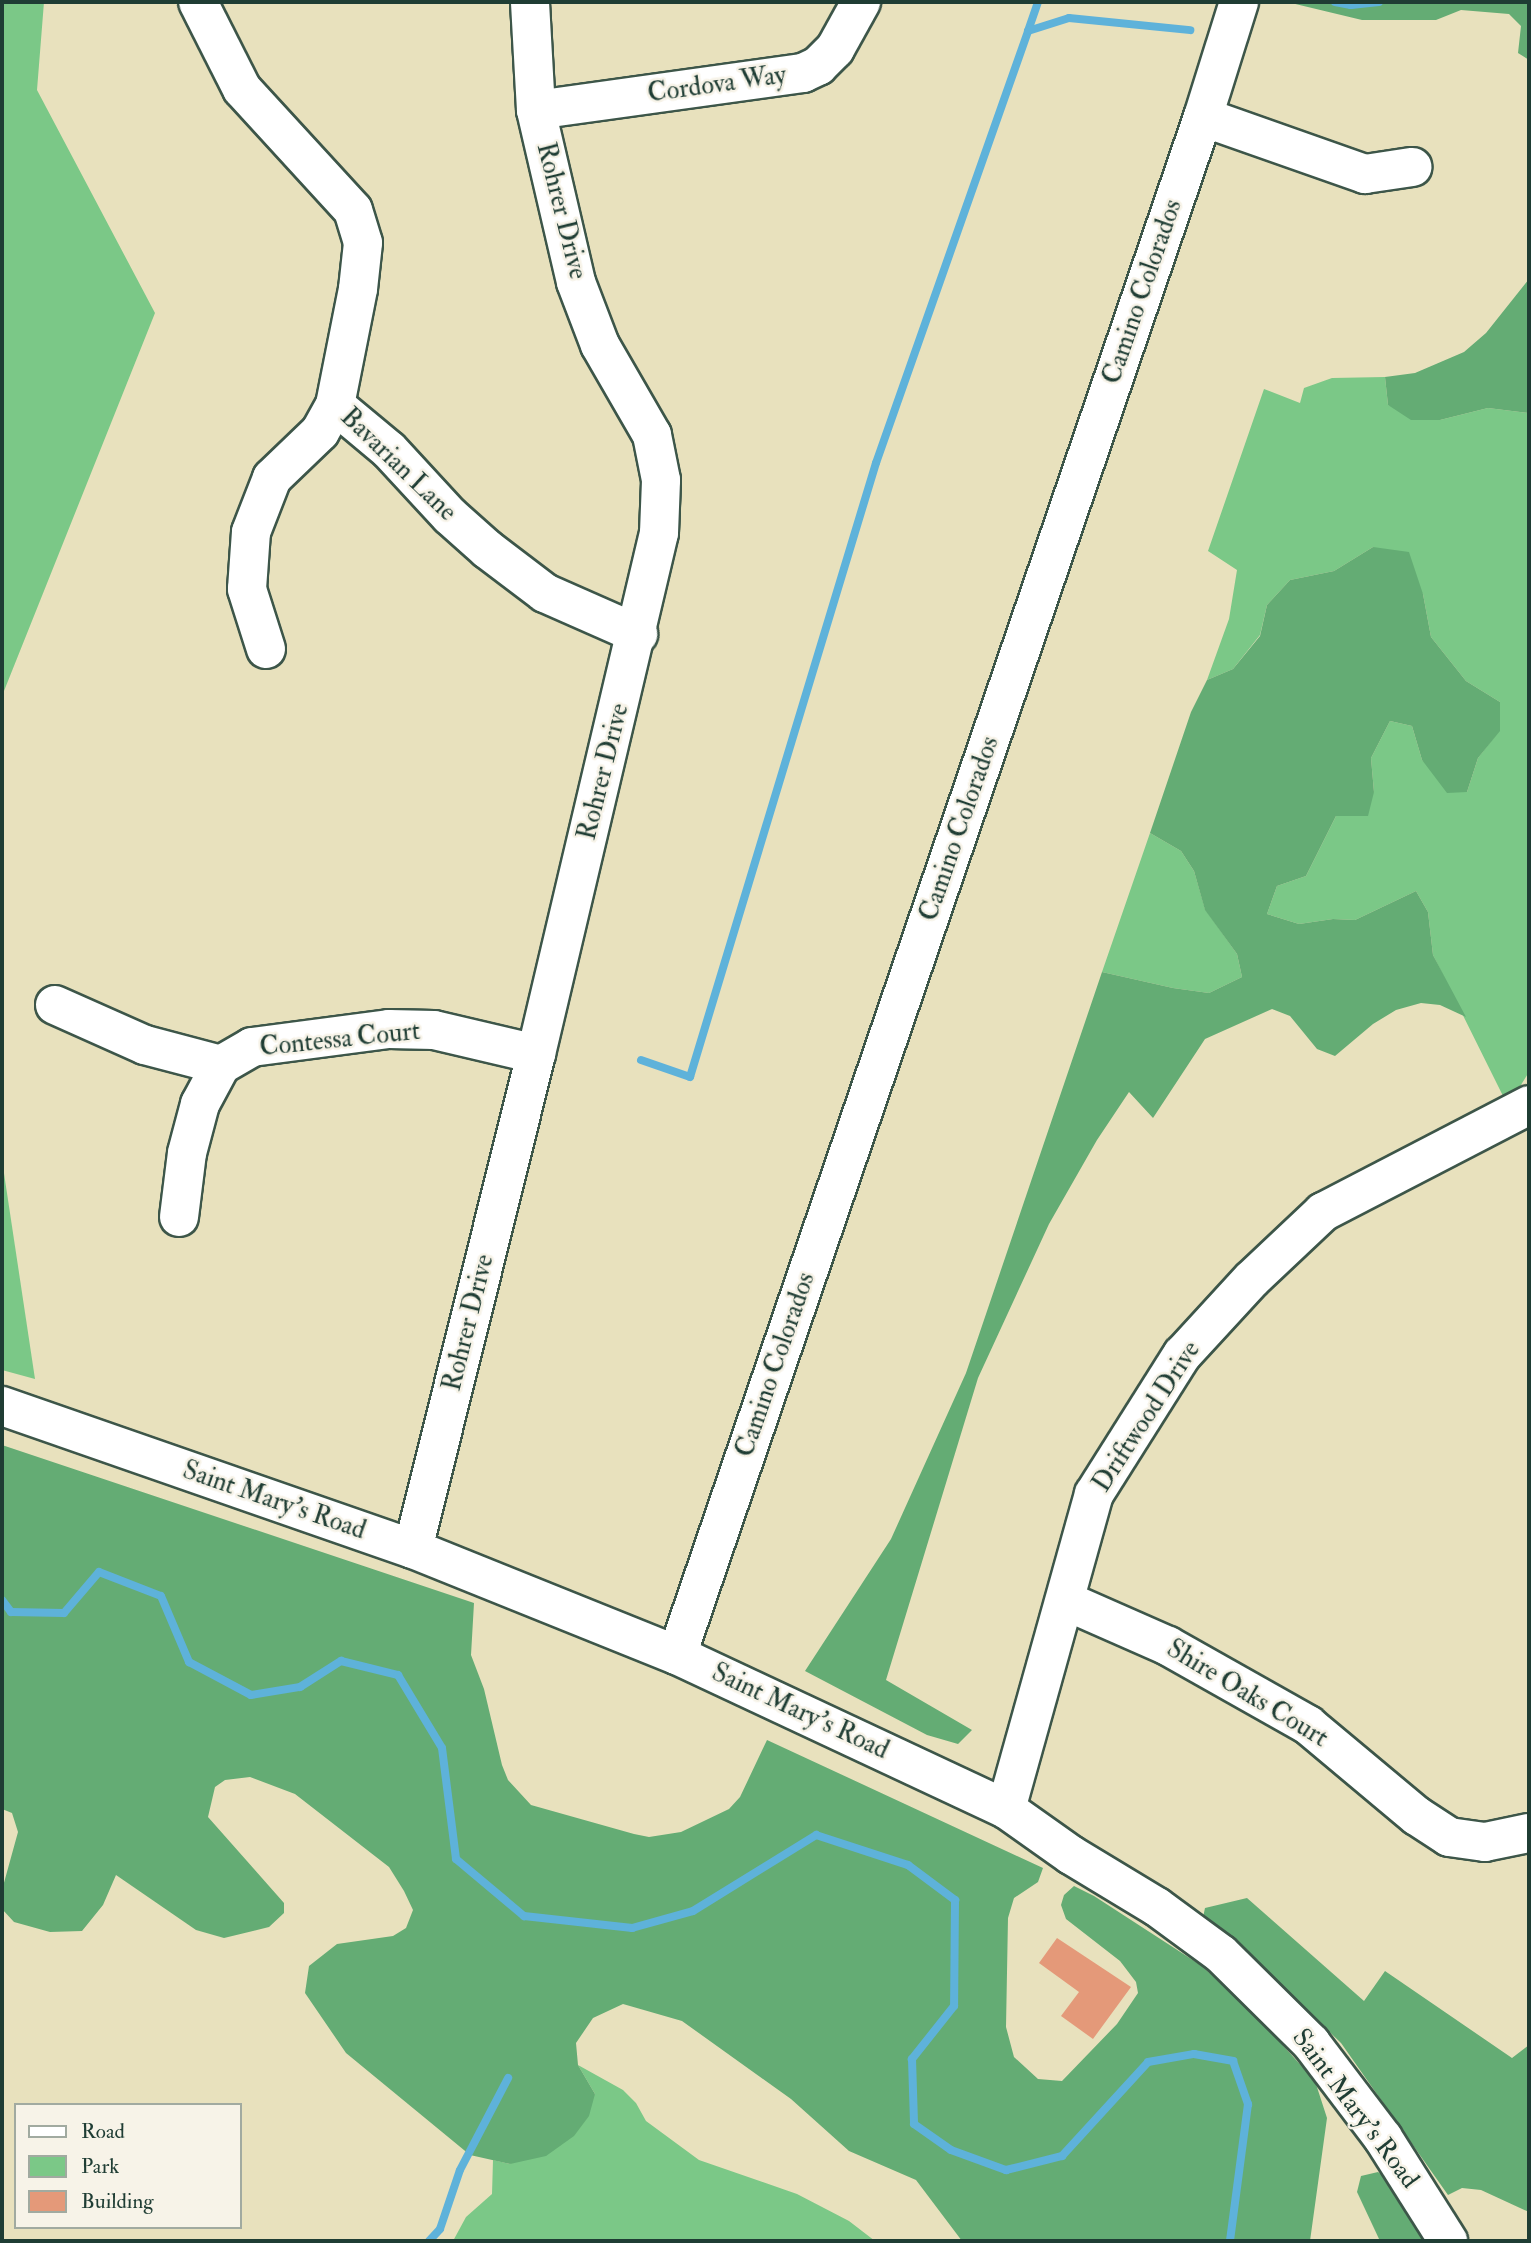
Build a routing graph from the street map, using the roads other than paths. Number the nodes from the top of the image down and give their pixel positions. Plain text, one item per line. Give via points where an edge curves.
1 (198, 2) edge
2 (530, 2) edge
3 (861, 2) edge
4 (1239, 2) edge
5 (536, 110) junction
6 (1203, 117) junction
7 (1412, 167) dead end
8 (335, 405) junction
9 (638, 634) junction
10 (265, 649) dead end
11 (55, 1004) dead end
12 (536, 1054) junction
13 (221, 1065) junction
14 (1529, 1105) edge
15 (179, 1217) dead end
16 (2, 1406) edge
17 (413, 1549) junction
18 (1066, 1601) junction
19 (677, 1655) junction
20 (1006, 1809) junction
21 (1529, 1833) edge
22 (1448, 2241) edge

1 - 8 street, Bavarian Lane via 242,89 353,210 363,243 361,266
2 - 5 street, Rohrer Drive
3 - 5 street, Cordova Way via 835,49 803,73
4 - 6 street, Camino Colorados
5 - 9 street, Rohrer Drive via 576,282 600,345 652,435 661,480 659,533
6 - 7 street via 1364,174
6 - 19 street, Camino Colorados
8 - 9 street, Bavarian Lane via 389,450 450,516 535,586
8 - 10 street via 320,432 272,478 251,533 247,589
9 - 12 street, Rohrer Drive
11 - 13 street via 145,1045
12 - 13 street, Contessa Court via 433,1030 388,1029 252,1047
12 - 17 street, Rohrer Drive
13 - 15 street via 200,1104 187,1153
14 - 18 street, Driftwood Drive via 1323,1212 1252,1279 1182,1355 1094,1494
16 - 17 street, Saint Mary's Road
17 - 19 street, Saint Mary's Road
18 - 20 street, Driftwood Drive
18 - 21 street, Shire Oaks Court via 1168,1646 1308,1725 1416,1816 1449,1837 1485,1842
19 - 20 street, Saint Mary's Road
20 - 22 street, Saint Mary's Road via 1221,1954 1311,2043 1383,2138

